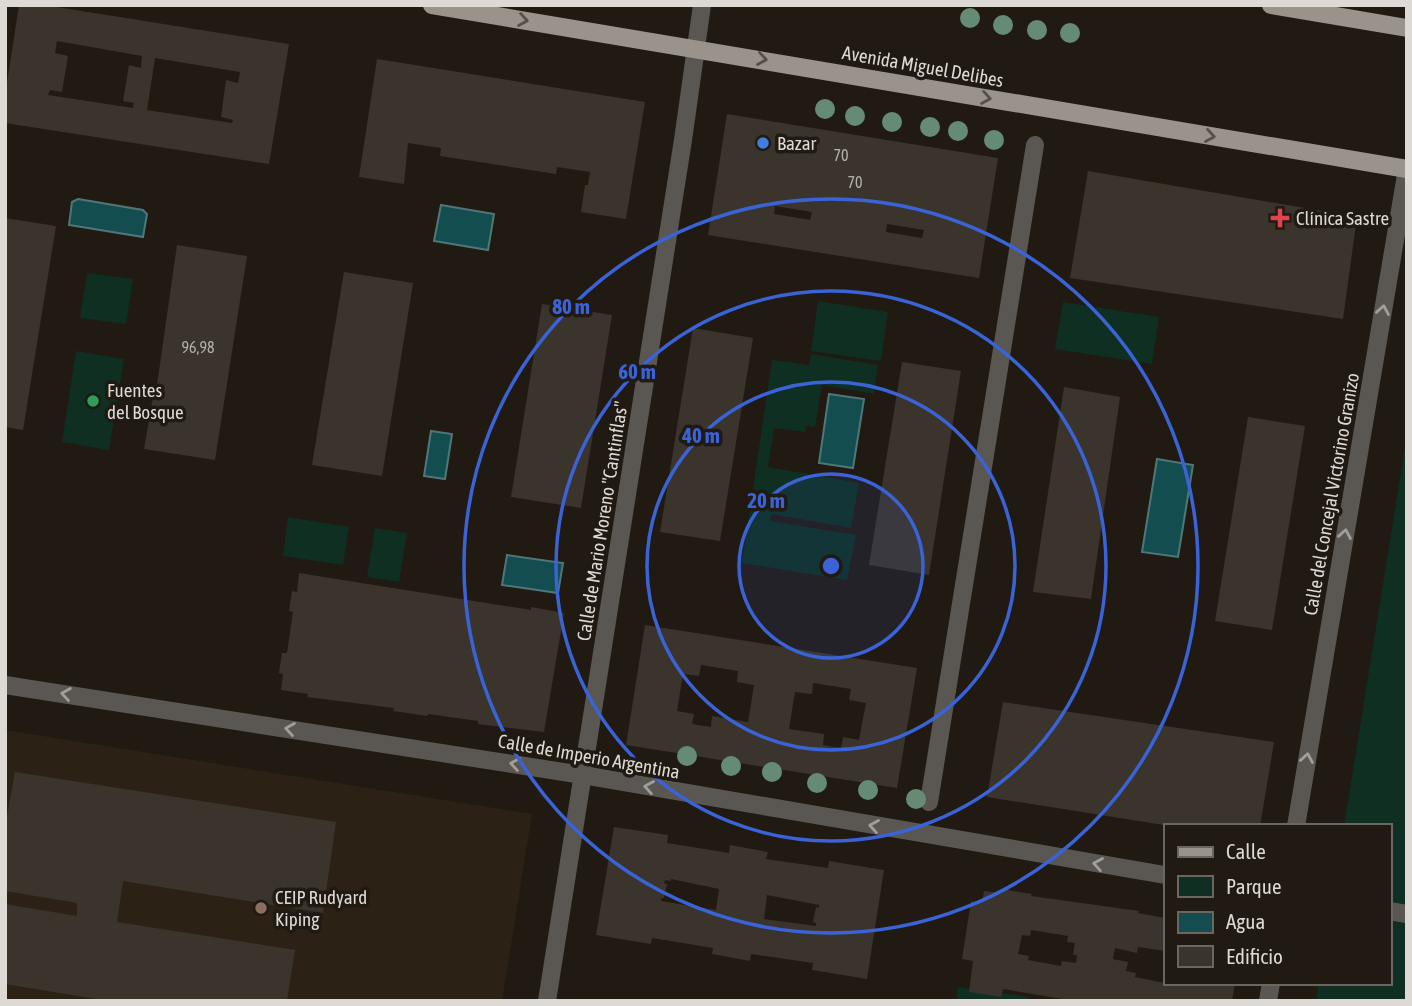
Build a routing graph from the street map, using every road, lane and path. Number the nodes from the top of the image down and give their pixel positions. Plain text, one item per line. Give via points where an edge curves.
1 (432, 5) edge
2 (702, 5) edge
3 (1271, 5) edge
4 (1407, 28) edge
5 (694, 48) junction
6 (1035, 145) dead end
7 (1407, 169) edge
8 (5, 685) edge
9 (583, 775) junction
10 (929, 803) dead end
11 (1296, 824) edge
12 (1164, 875) edge
13 (547, 1001) edge

1 -> 5 main road, Avenida Miguel Delibes
2 - 5 street, Calle de Mario Moreno "Cantinflas"
3 - 4 main road
5 -> 7 main road, Avenida Miguel Delibes
5 - 9 street, Calle de Mario Moreno "Cantinflas"
6 - 10 street
11 -> 7 street, Calle del Concejal Victorino Granizo
9 -> 8 street, Calle de Imperio Argentina
12 -> 9 street, Calle de Imperio Argentina
9 - 13 street, Calle de Mario Moreno "Cantinflas"

